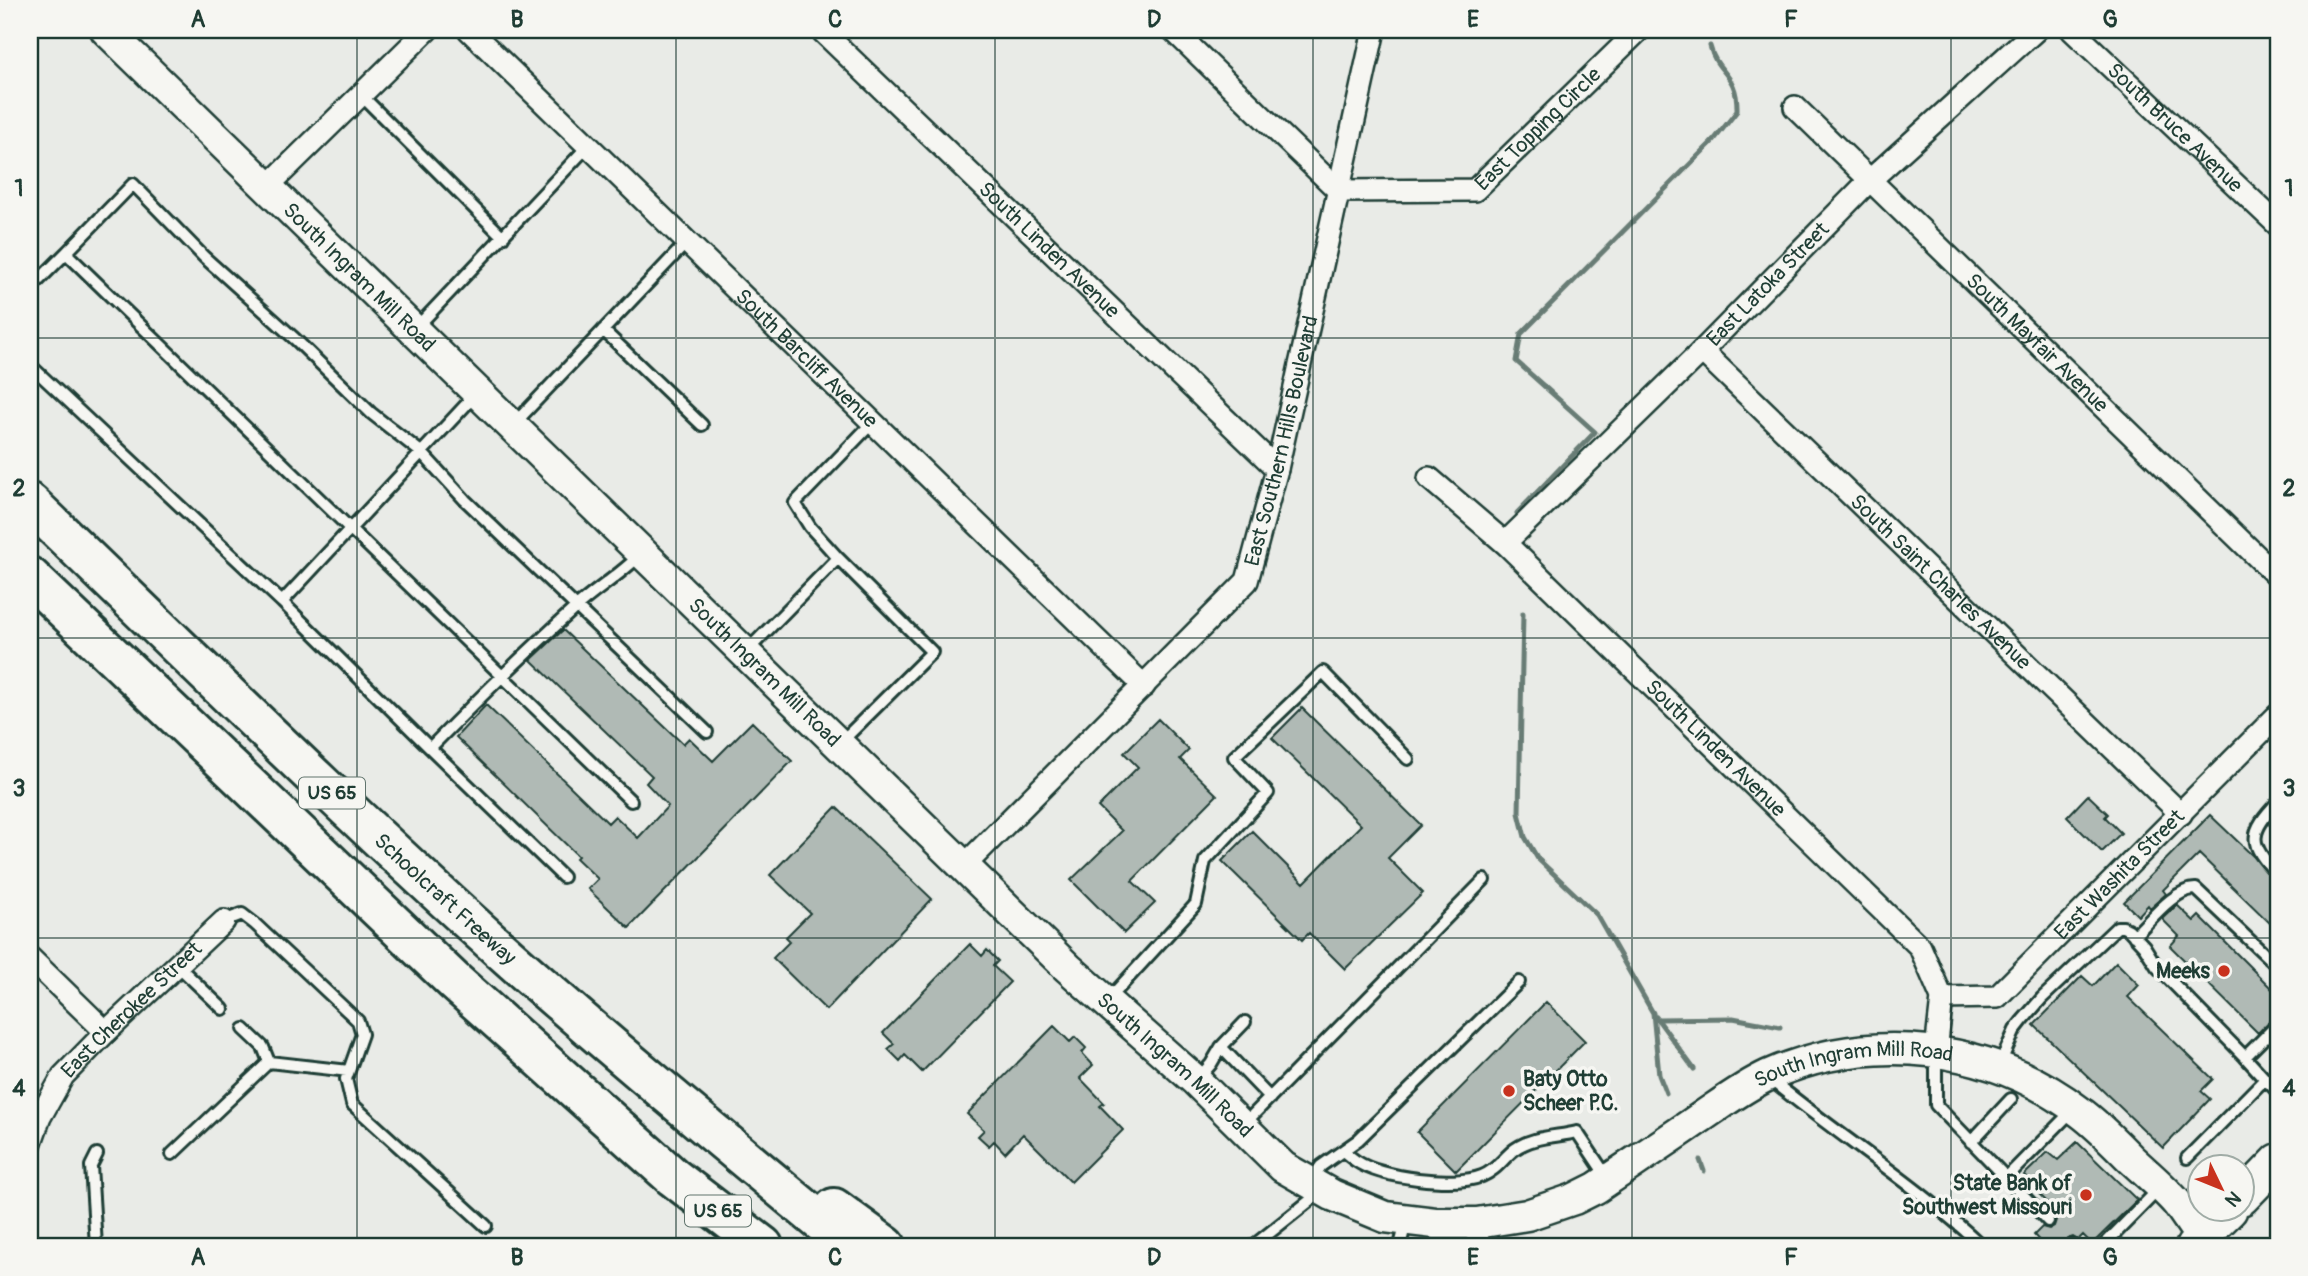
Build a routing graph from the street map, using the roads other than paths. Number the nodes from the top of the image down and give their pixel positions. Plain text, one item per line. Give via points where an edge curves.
1 (106, 30) edge
2 (427, 30) edge
3 (470, 30) edge
4 (821, 30) edge
5 (1173, 30) edge
6 (1374, 30) edge
7 (1639, 30) edge
8 (2036, 30) edge
9 (2072, 30) edge
10 (361, 95) junction
11 (1795, 107) dead end
12 (589, 146) junction
13 (1869, 181) junction
14 (267, 187) junction
15 (1339, 191) junction
16 (2278, 225) edge
17 (503, 237) junction
18 (687, 242) junction
19 (66, 253) junction
20 (30, 289) edge
21 (414, 330) junction
22 (603, 330) junction
23 (1702, 351) junction
24 (30, 365) edge
25 (478, 392) junction
26 (873, 422) junction
27 (702, 425) dead end
28 (512, 426) junction
29 (422, 453) junction
30 (1277, 469) junction
31 (1429, 478) dead end
32 (30, 503) edge
33 (351, 528) junction
34 (1505, 543) junction
35 (642, 552) junction
36 (838, 558) junction
37 (30, 577) edge
38 (2278, 577) edge
39 (282, 602) junction
40 (577, 606) junction
41 (745, 653) junction
42 (502, 674) junction
43 (1144, 685) junction
44 (2278, 715) edge
45 (707, 732) dead end
46 (839, 744) junction
47 (430, 748) junction
48 (1408, 760) dead end
49 (631, 800) dead end
50 (2278, 802) edge
51 (2269, 811) junction
52 (2181, 814) junction
53 (2278, 820) edge
54 (964, 866) junction
55 (2278, 874) edge
56 (563, 877) dead end
57 (1484, 880) dead end
58 (224, 920) joint
59 (2134, 936) junction
60 (30, 958) edge
61 (177, 965) junction
62 (2278, 967) edge
63 (1519, 982) dead end
64 (1942, 998) junction
65 (1107, 1002) junction
66 (223, 1009) dead end
67 (1245, 1021) dead end
68 (2278, 1024) edge
69 (244, 1029) dead end
70 (106, 1032) junction
71 (1221, 1047) junction
72 (1936, 1051) junction
73 (2245, 1057) junction
74 (269, 1062) junction
75 (1998, 1066) junction
76 (349, 1071) junction
77 (643, 1073) junction
78 (1766, 1077) junction
79 (2265, 1079) junction
80 (1196, 1081) junction
81 (2278, 1092) edge
82 (1270, 1098) junction
83 (2011, 1100) dead end
84 (2075, 1108) junction
85 (34, 1121) edge
86 (1243, 1125) junction
87 (1971, 1142) junction
88 (30, 1145) edge
89 (1343, 1151) junction
90 (97, 1154) dead end
91 (172, 1154) dead end
92 (2191, 1154) edge
93 (2278, 1161) edge
94 (673, 1177) junction
95 (2006, 1178) junction
96 (1609, 1179) junction
97 (2256, 1184) edge
98 (1316, 1186) junction
99 (2160, 1187) junction
100 (2048, 1221) dead end
101 (2217, 1224) edge
102 (486, 1226) dead end
103 (1403, 1233) edge
104 (1478, 1235) edge
105 (2278, 1242) edge
106 (2201, 1243) edge
107 (96, 1246) edge
108 (744, 1246) edge
109 (763, 1246) edge
110 (850, 1246) edge
111 (886, 1246) edge
112 (1253, 1246) edge
113 (1982, 1246) edge
114 (2103, 1246) edge
115 (2274, 1246) edge

1 - 14 street, South Ingram Mill Road
2 - 10 street
3 - 12 street, South Barcliff Avenue
4 - 30 street, South Linden Avenue
5 - 15 street
6 - 15 street, East Southern Hills Boulevard
7 - 15 street, East Topping Circle via 1475,190
8 - 13 street, East Latoka Street
9 - 16 street, South Bruce Avenue
10 - 14 street
10 - 17 lane
11 - 13 street, South Mayfair Avenue
12 - 17 lane
12 - 18 street, South Barcliff Avenue
13 - 23 street, East Latoka Street
13 - 38 street, South Mayfair Avenue
14 - 21 street, South Ingram Mill Road
15 - 30 street, East Southern Hills Boulevard
17 - 21 lane
18 - 22 lane
18 - 26 street, South Barcliff Avenue
19 - 20 lane
19 - 29 lane via 133,184 204,257 372,413
19 - 33 lane
21 - 25 street, South Ingram Mill Road
22 - 27 lane
22 - 28 lane
23 - 34 street, East Latoka Street
23 - 52 street, South Saint Charles Avenue
24 - 39 lane
25 - 28 street, South Ingram Mill Road
25 - 29 lane
26 - 36 lane via 795,503
26 - 43 street, South Barcliff Avenue
28 - 35 street, South Ingram Mill Road
29 - 33 lane
29 - 40 lane
30 - 43 street, East Southern Hills Boulevard via 1247,580
31 - 34 street, South Linden Avenue
32 - 77 highway, Schoolcraft Freeway / US 65 via 432,887
33 - 39 lane
33 - 42 lane
34 - 64 street, South Linden Avenue via 1920,947
35 - 40 lane via 621,574
35 - 41 street, South Ingram Mill Road
36 - 41 lane
36 - 46 lane via 932,652
37 - 94 highway, US 65 via 455,982
39 - 47 lane
40 - 42 lane
40 - 45 lane
41 - 46 street, South Ingram Mill Road
42 - 47 lane
42 - 49 lane
43 - 54 street, East Southern Hills Boulevard
44 - 52 street, East Washita Street
46 - 54 street, South Ingram Mill Road
47 - 56 lane
48 - 65 lane via 1323,672 1234,757 1268,793 1205,861 1196,904
50 - 51 lane
51 - 53 lane
51 - 55 lane via 2255,833 2255,845
52 - 64 street, East Washita Street via 1997,997
54 - 65 street, South Ingram Mill Road
57 - 82 lane
58 - 61 street, East Cherokee Street
58 - 76 lane via 242,914 358,1021 362,1034
59 - 62 lane via 2177,894 2196,889
59 - 73 lane via 2171,983
59 - 75 lane via 2123,926 2106,935 2022,1021
60 - 70 street
61 - 66 lane
61 - 70 street, East Cherokee Street
63 - 89 lane
64 - 72 street, South Linden Avenue
65 - 80 street, South Ingram Mill Road
67 - 71 lane
68 - 73 lane
69 - 74 lane via 263,1047
70 - 85 street, East Cherokee Street via 63,1076
71 - 80 lane
71 - 82 lane
72 - 75 street, South Ingram Mill Road
72 - 78 street, South Ingram Mill Road via 1859,1051 1811,1060
72 - 87 lane via 1936,1105
73 - 79 lane
74 - 76 lane
74 - 91 lane
75 - 84 street, South Ingram Mill Road
76 - 102 lane via 346,1079 352,1104
77 - 110 highway, Schoolcraft Freeway / US 65
77 - 111 highway
78 - 96 street, South Ingram Mill Road
78 - 113 lane
79 - 81 lane
79 - 92 lane
80 - 86 street, South Ingram Mill Road
82 - 86 lane
83 - 87 lane
84 - 95 lane
84 - 99 street, South Ingram Mill Road
85 - 88 street, East Cherokee Street
86 - 98 street, South Ingram Mill Road via 1283,1167
87 - 95 lane
89 - 96 lane via 1357,1162 1397,1175 1464,1180 1493,1171 1515,1149 1577,1132
89 - 98 lane via 1321,1167
90 - 107 lane via 91,1166
93 - 97 main road
94 - 108 highway
94 - 109 highway, US 65
95 - 100 lane
96 - 104 street, South Ingram Mill Road via 1574,1199
98 - 103 street, South Ingram Mill Road via 1385,1217
98 - 112 lane
99 - 106 street, South Ingram Mill Road
99 - 114 lane
101 - 106 main road
103 - 104 street, South Ingram Mill Road via 1435,1223
105 - 115 lane

